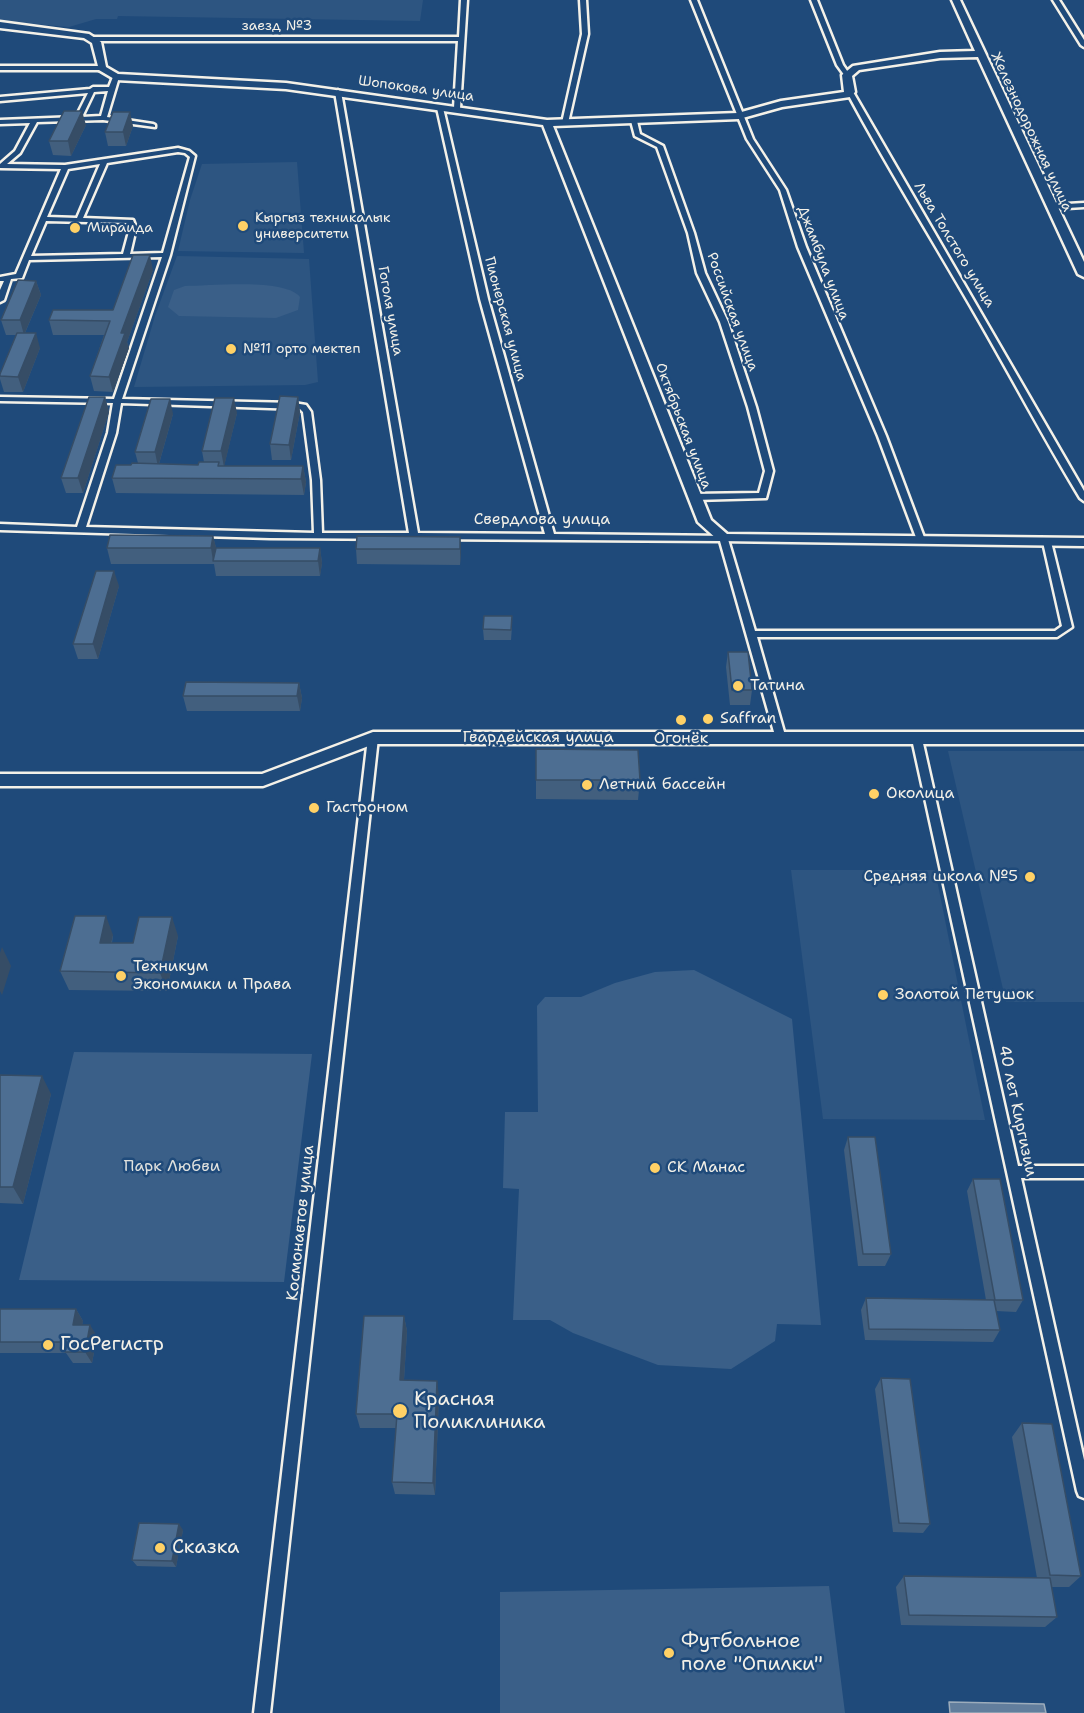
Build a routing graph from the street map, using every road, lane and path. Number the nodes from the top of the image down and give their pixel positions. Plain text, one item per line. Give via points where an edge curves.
1 (464, 0) edge
2 (583, 0) edge
3 (694, 0) edge
4 (814, 0) edge
5 (956, 0) edge
6 (1056, 0) edge
7 (0, 24) edge
8 (92, 39) junction
9 (462, 39) junction
10 (1084, 45) edge
11 (980, 54) junction
12 (0, 68) edge
13 (102, 68) junction
14 (847, 75) junction
15 (116, 77) junction
16 (93, 89) junction
17 (109, 89) junction
18 (338, 92) junction
19 (850, 92) junction
20 (0, 99) edge
21 (440, 108) junction
22 (457, 108) junction
23 (739, 116) junction
24 (103, 118) junction
25 (78, 119) junction
26 (633, 121) junction
27 (0, 122) edge
28 (34, 122) junction
29 (548, 123) junction
30 (565, 123) junction
31 (153, 126) dead end
32 (105, 160) junction
33 (1, 166) edge
34 (65, 167) junction
35 (1084, 205) edge
36 (1051, 207) junction
37 (42, 219) junction
38 (79, 220) junction
39 (166, 255) junction
40 (126, 256) junction
41 (27, 258) junction
42 (1084, 274) edge
43 (4, 279) edge
44 (0, 300) edge
45 (0, 399) edge
46 (117, 401) junction
47 (303, 471) edge
48 (315, 471) junction
49 (99, 473) junction
50 (111, 473) edge
51 (694, 497) junction
52 (1084, 498) edge
53 (0, 526) edge
54 (81, 529) junction
55 (318, 535) junction
56 (414, 535) junction
57 (550, 536) junction
58 (724, 538) junction
59 (921, 540) junction
60 (1047, 542) junction
61 (1084, 542) edge
62 (750, 634) junction
63 (373, 738) junction
64 (1084, 738) edge
65 (782, 739) junction
66 (917, 739) junction
67 (0, 780) edge
68 (1013, 1172) junction
69 (1084, 1172) edge
70 (1084, 1491) edge
71 (262, 1713) edge

1 - 9 street
2 - 30 street via 585,34
3 - 23 street, Джамбула улица
4 - 14 street, Льва Толстого улица
5 - 11 street, Железнодорожная улица
6 - 10 street
7 - 8 street
8 - 9 street, заезд №3
8 - 13 street
9 - 22 street
11 - 14 street via 940,55 856,68
11 - 36 street, Железнодорожная улица
12 - 13 street
13 - 15 street, Шопокова улица
14 - 19 street, Льва Толстого улица
15 - 17 street
15 - 18 street, Шопокова улица
16 - 17 street
16 - 20 street
16 - 25 street
17 - 24 street
18 - 21 street, Шопокова улица
18 - 56 street, Гоголя улица
19 - 23 street, Шопокова улица
19 - 52 street, Льва Толстого улица
21 - 22 street, Шопокова улица
21 - 57 street, Пионерская улица via 484,299
22 - 29 street, Шопокова улица
23 - 26 street, Шопокова улица
23 - 59 street, Джамбула улица via 783,190 802,247 882,436
24 - 25 street
24 - 31 street
25 - 28 street
26 - 30 street, Шопокова улица
26 - 51 street, Российская улица via 637,135 660,146 701,273 724,322 769,471 762,496
27 - 28 street
28 - 33 street via 18,152
29 - 30 street, Шопокова улица
29 - 51 street, Октябрьская улица
32 - 34 street
32 - 38 street
32 - 39 street via 178,150 191,154 193,162
33 - 34 street
34 - 37 street
35 - 36 street
36 - 42 street, Железнодорожная улица
37 - 38 street
37 - 41 street
38 - 40 street via 131,221
39 - 40 street
39 - 46 street
40 - 41 street
41 - 43 street via 19,277
43 - 44 street
45 - 46 street
46 - 48 street via 300,405 307,412
46 - 49 street
47 - 48 street
48 - 55 street
49 - 50 street
49 - 54 street
51 - 58 street, Октябрьская улица via 705,522
53 - 54 street, Свердлова улица
54 - 55 street, Свердлова улица
55 - 56 street, Свердлова улица
56 - 57 street, Свердлова улица
57 - 58 street, Свердлова улица
58 - 59 street, Свердлова улица
58 - 62 street
59 - 60 street, Свердлова улица
60 - 61 street, Свердлова улица
60 - 62 street via 1067,627 1057,634
62 - 65 street
63 - 65 street, Гвардейская улица
63 - 67 street, Гвардейская улица via 263,780
63 - 71 street, Космонавтов улица
64 - 66 street, Гвардейская улица
65 - 66 street, Гвардейская улица
66 - 68 street, 40 лет Киргизии
68 - 69 street
68 - 70 street, 40 лет Киргизии

